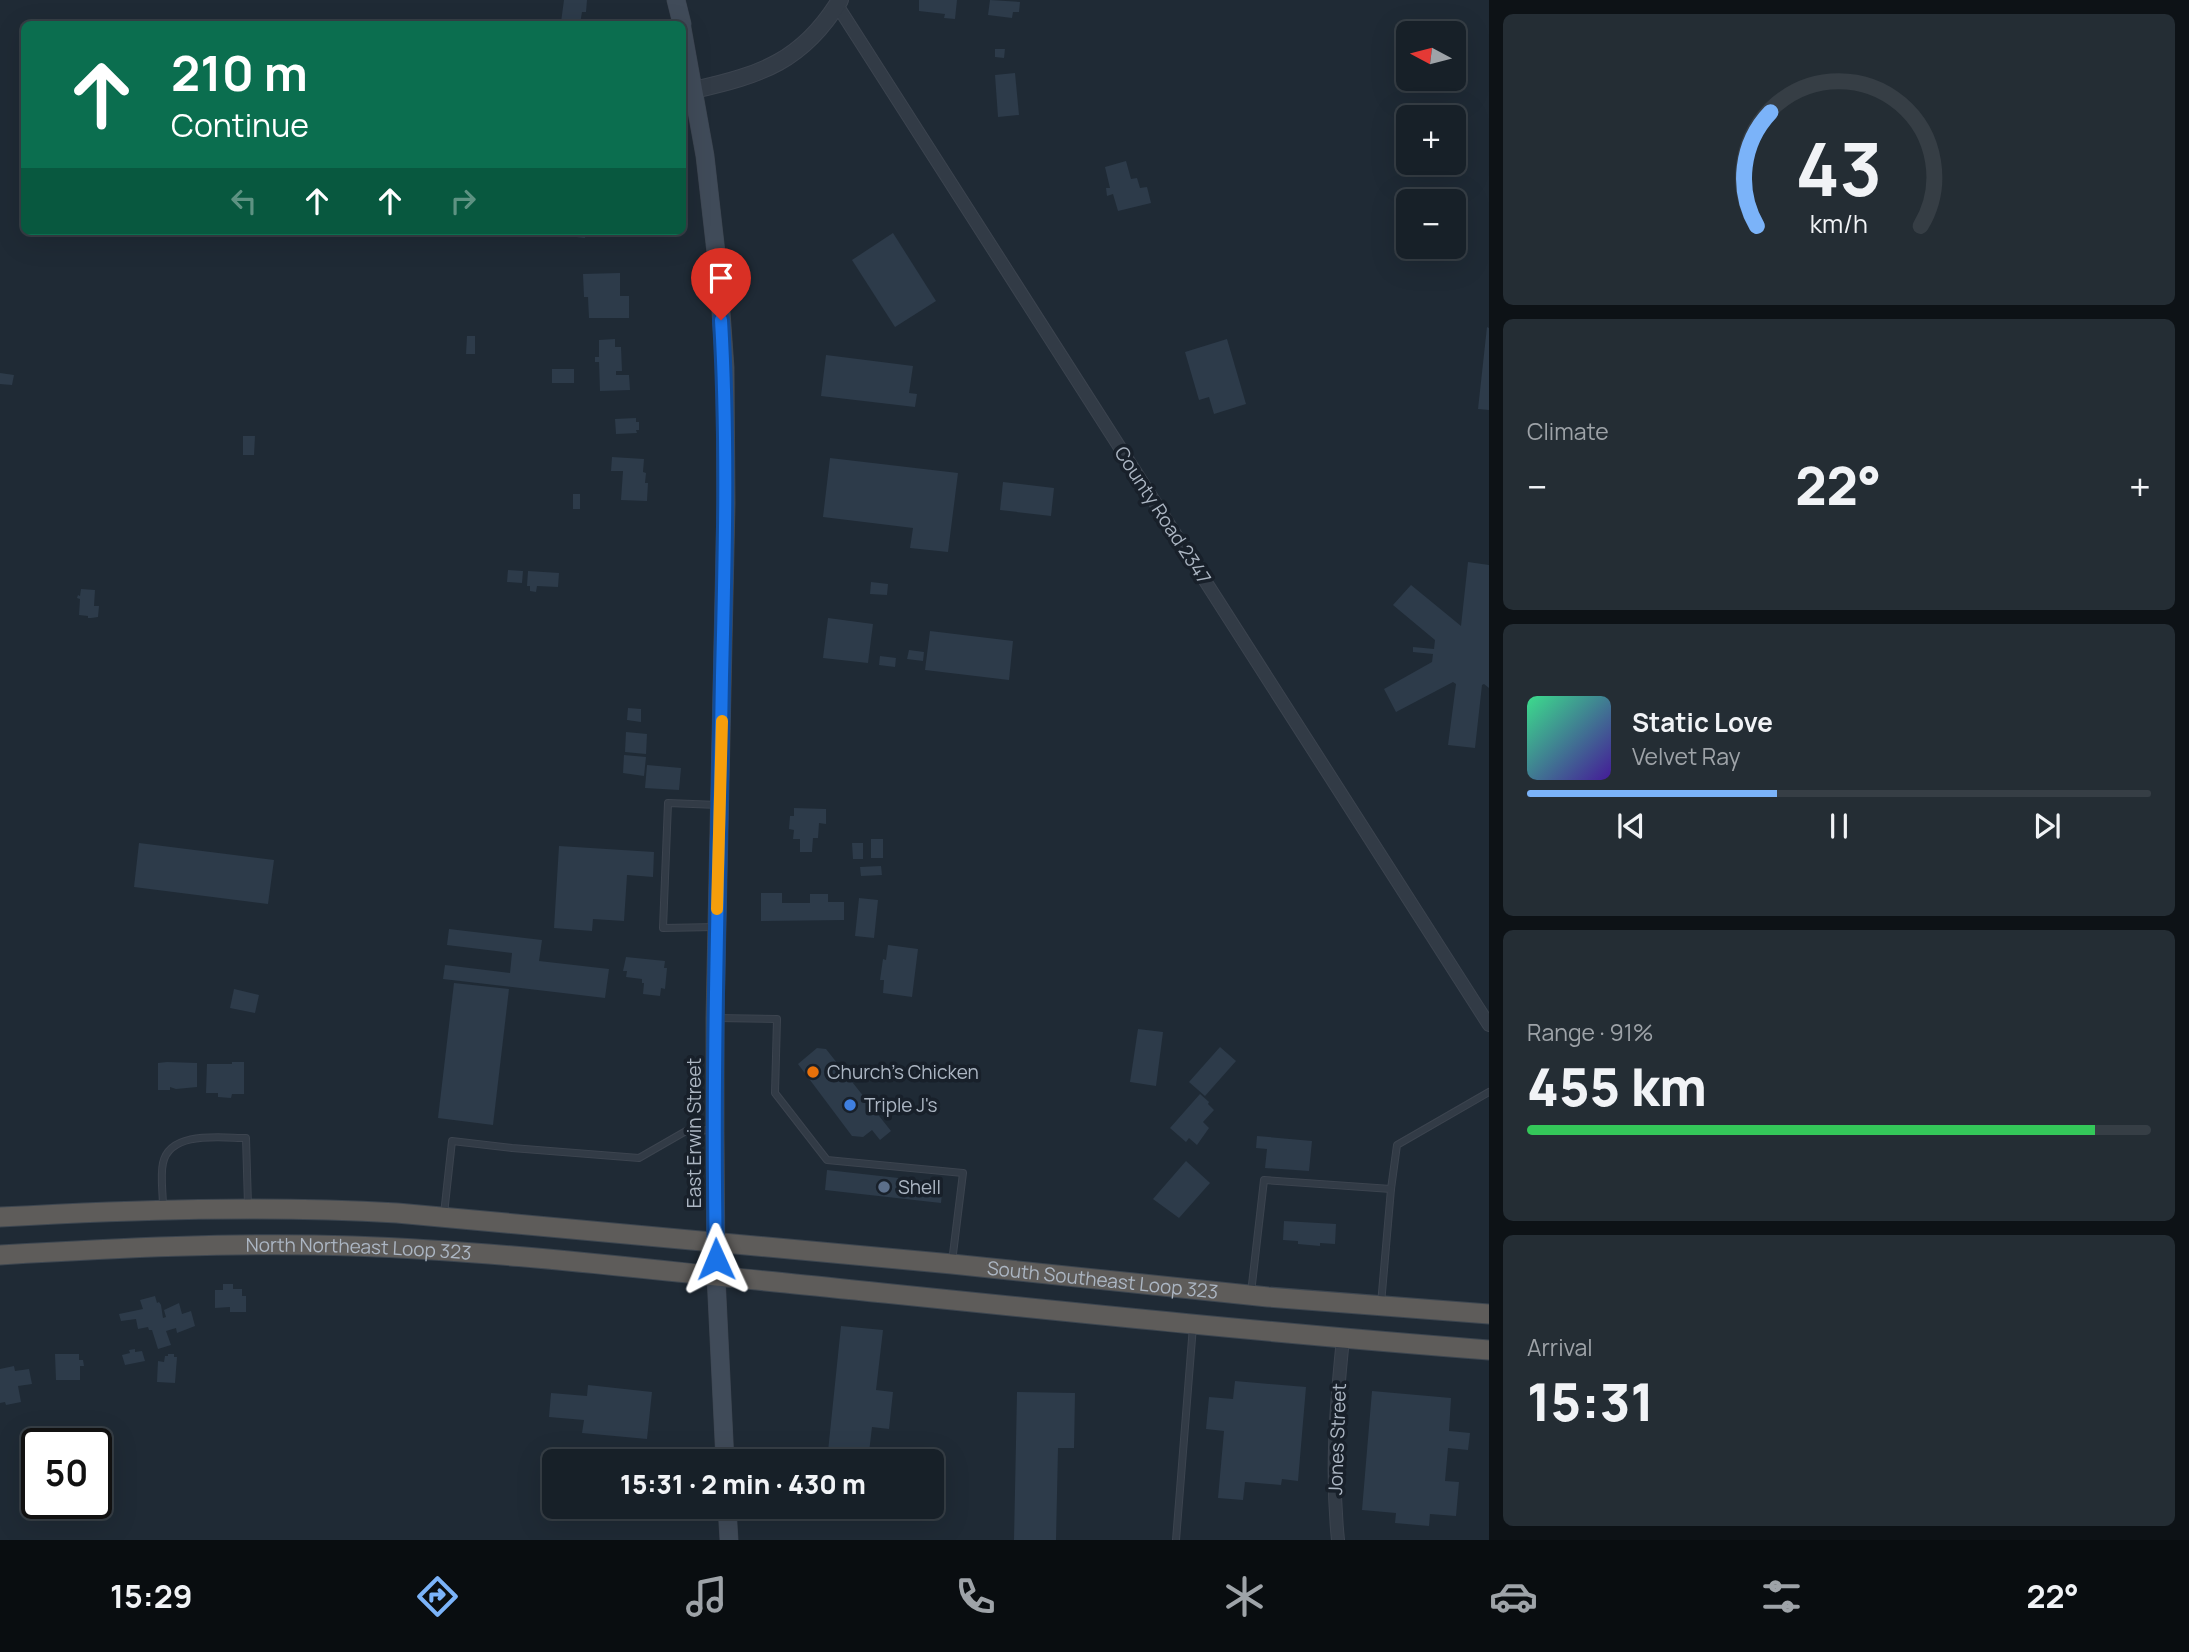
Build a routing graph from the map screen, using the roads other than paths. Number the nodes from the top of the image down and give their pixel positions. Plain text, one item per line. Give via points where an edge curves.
1 (676, 0) edge
2 (839, 3) edge
3 (681, 21) edge
4 (686, 48) edge
5 (694, 90) junction
6 (720, 805) junction
7 (717, 928) junction
8 (715, 1018) junction
9 (1489, 1025) edge
10 (1489, 1092) edge
11 (715, 1130) junction
12 (1391, 1189) junction
13 (163, 1210) junction
14 (249, 1210) junction
15 (444, 1216) junction
16 (0, 1217) edge
17 (716, 1242) junction
18 (0, 1255) edge
19 (952, 1264) junction
20 (716, 1276) junction
21 (1251, 1295) junction
22 (1380, 1306) junction
23 (1489, 1314) edge
24 (1193, 1324) junction
25 (1343, 1339) junction
26 (1489, 1350) edge
27 (724, 1449) edge
28 (728, 1519) edge
29 (729, 1540) edge
30 (1176, 1540) edge
31 (1338, 1540) edge

1 - 3 main road, East Erwin Street
2 - 5 street via 788,58 746,77
2 - 9 street, County Road 2347
4 - 5 main road, East Erwin Street
5 - 6 main road, East Erwin Street via 714,234 724,368
6 - 7 main road, East Erwin Street
6 - 7 lane via 668,803 663,928
7 - 8 main road, East Erwin Street
8 - 11 main road, East Erwin Street
8 - 19 lane via 777,1019 775,1093 827,1160 963,1173
10 - 12 lane via 1397,1145
11 - 15 lane via 686,1131 639,1158 452,1141
11 - 17 main road, East Erwin Street
12 - 21 lane via 1264,1180
12 - 22 lane
13 - 14 highway, North Northeast Loop 323
13 - 14 lane via 163,1164 176,1144 186,1139 246,1138
13 - 16 highway, North Northeast Loop 323
14 - 15 highway, North Northeast Loop 323
15 - 17 highway, North Northeast Loop 323
17 - 19 highway, South Southeast Loop 323
17 - 20 main road, East Erwin Street
18 - 20 highway, North Northeast Loop 323 via 197,1245 354,1246
19 - 21 highway, South Southeast Loop 323
20 - 24 highway, South Southeast Loop 323
20 - 27 main road, East Erwin Street
21 - 22 highway, South Southeast Loop 323
22 - 23 highway, South Southeast Loop 323
24 - 25 highway, South Southeast Loop 323
24 - 30 lane
25 - 26 highway, South Southeast Loop 323
25 - 31 street, Jones Street via 1335,1436
28 - 29 main road

